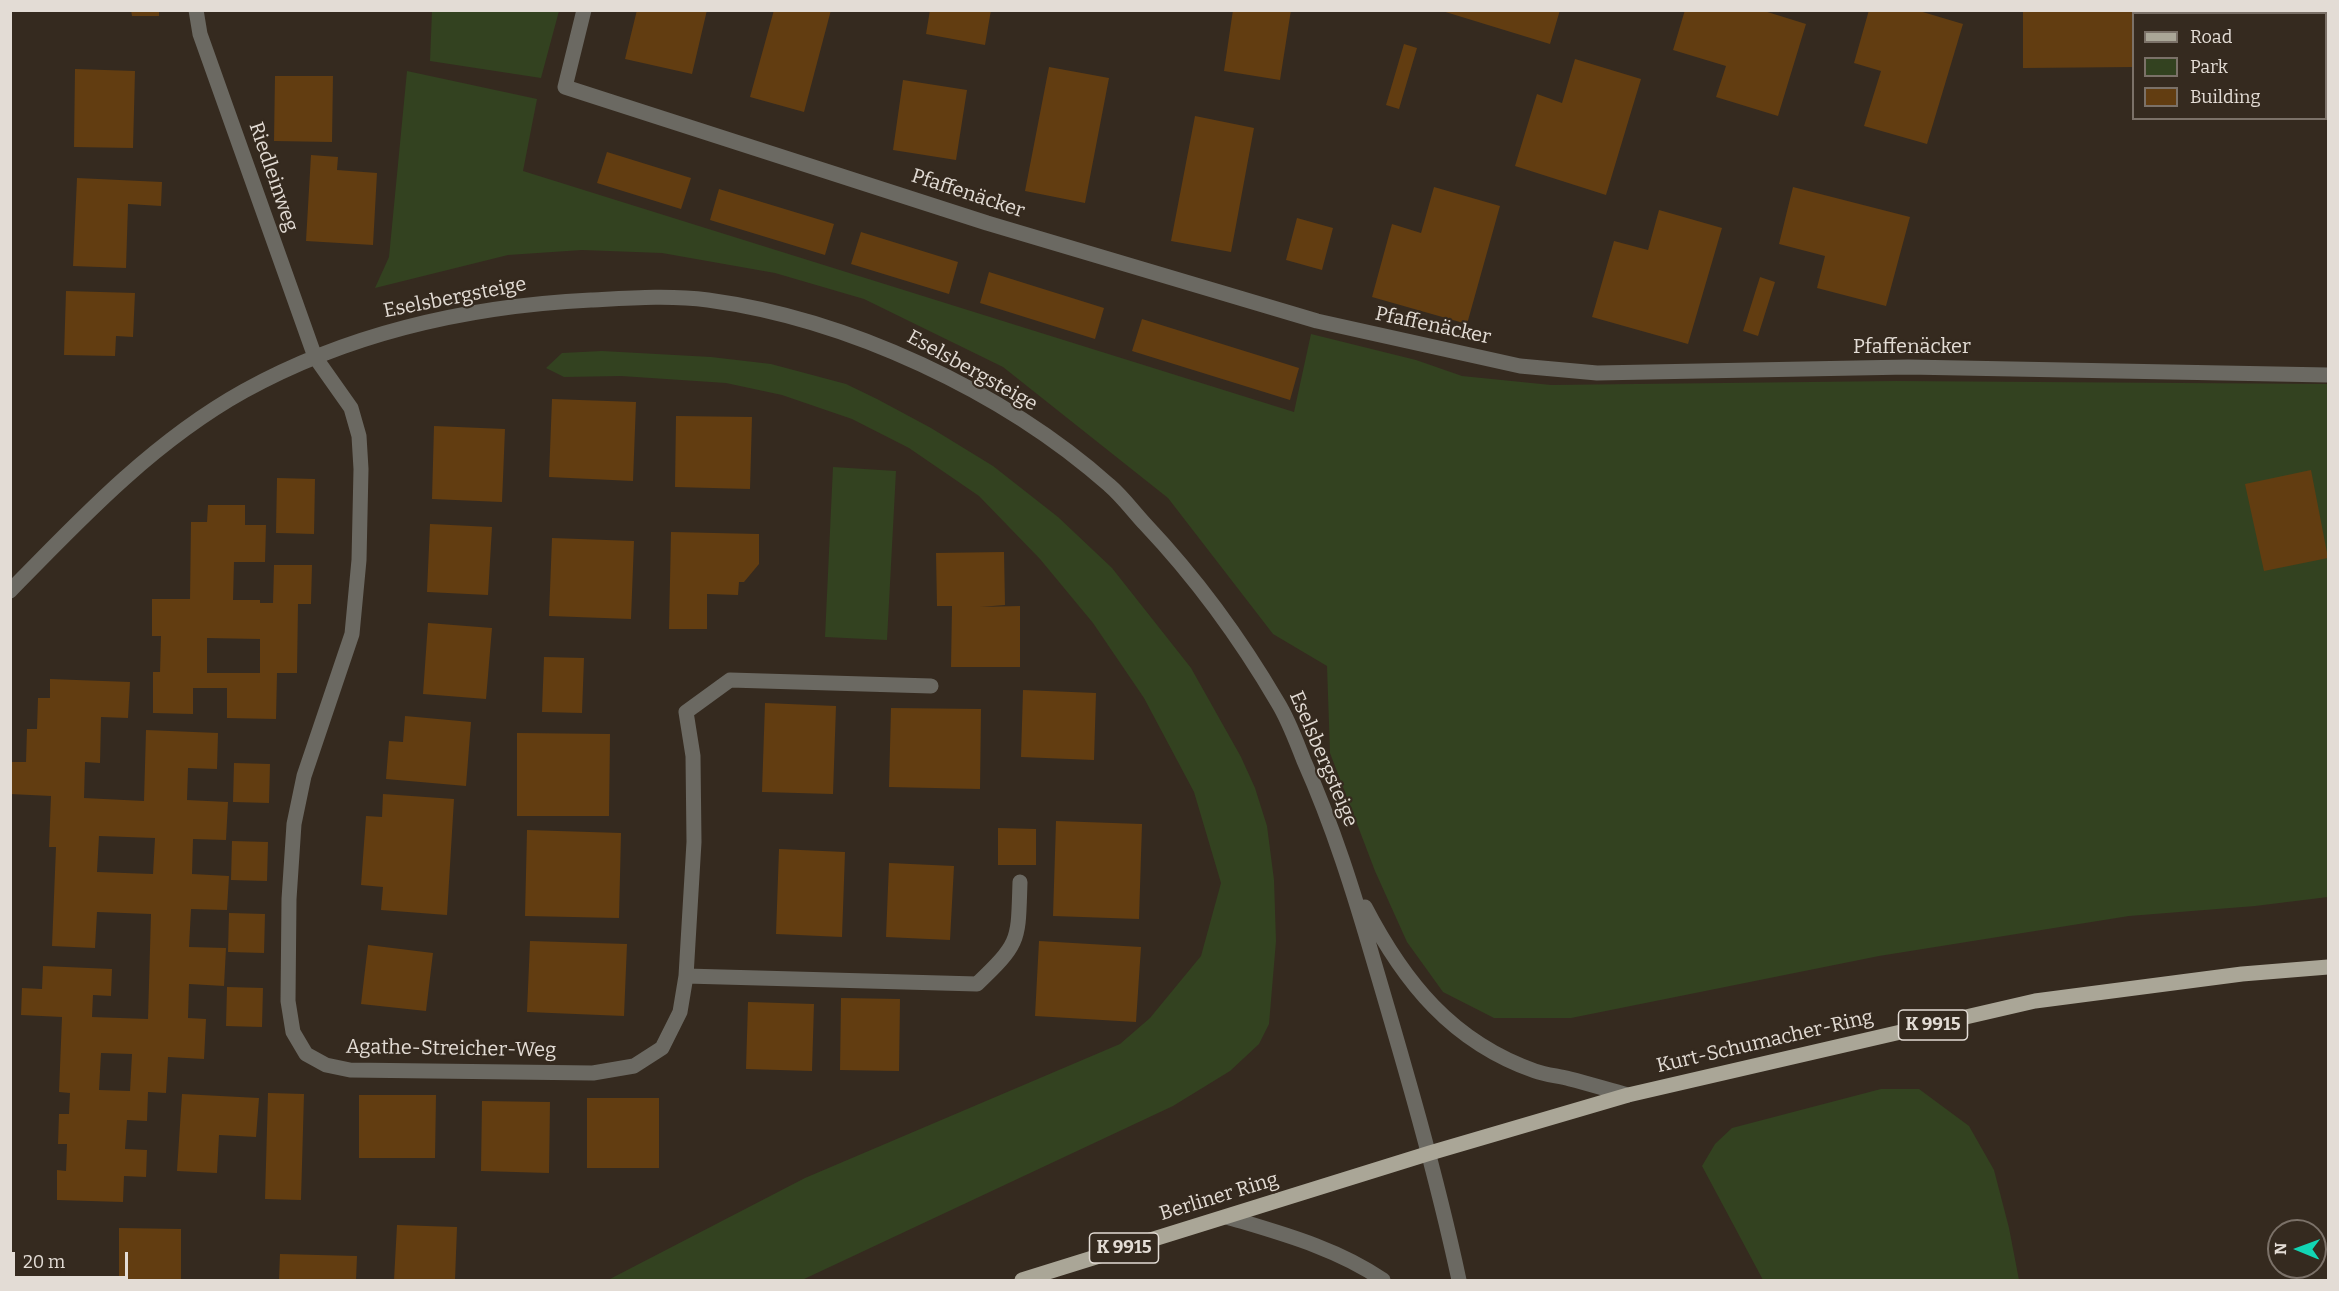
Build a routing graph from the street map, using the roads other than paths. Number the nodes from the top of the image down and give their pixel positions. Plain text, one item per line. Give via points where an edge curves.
1 (196, 10) edge
2 (584, 10) edge
3 (315, 357) junction
4 (2328, 375) edge
5 (10, 591) edge
6 (931, 686) dead end
7 (1349, 875) junction
8 (1020, 882) dead end
9 (2328, 967) edge
10 (686, 976) junction
11 (1628, 1095) junction
12 (1430, 1153) junction
13 (1227, 1217) junction
14 (1022, 1281) edge
15 (1383, 1281) edge
16 (1459, 1281) edge

1 - 3 street, Riedleinweg via 200,34
2 - 4 street, Pfaffenäcker via 565,87 987,223 1306,318 1520,366 1597,373 1908,367
3 - 5 street, Eselsbergsteige via 244,391 183,429 90,510
3 - 7 street, Eselsbergsteige via 353,341 477,310 625,298 704,300 768,311 899,353 972,390 1045,435 1110,486 1177,558 1230,627 1282,709
3 - 10 street, Agathe-Streicher-Weg via 351,408 359,436 361,470 352,633 304,776 294,824 288,1001 293,1032 300,1046 326,1065 350,1070 593,1073 634,1066 662,1048 680,1012
6 - 10 street, Agathe-Streicher-Weg via 730,680 686,712 693,756 694,842
7 - 11 street via 1405,975 1458,1030 1535,1071
7 - 12 street, Eselsbergsteige
8 - 10 street via 1018,932 1011,949 977,984
9 - 11 main road, Kurt-Schumacher-Ring / K 9915 via 2036,1001
11 - 12 main road, Kurt-Schumacher-Ring / K 9915
12 - 13 main road, Berliner Ring / K 9915
12 - 16 street, Eselsbergsteige
13 - 14 main road, Berliner Ring / K 9915
13 - 15 street via 1327,1250

